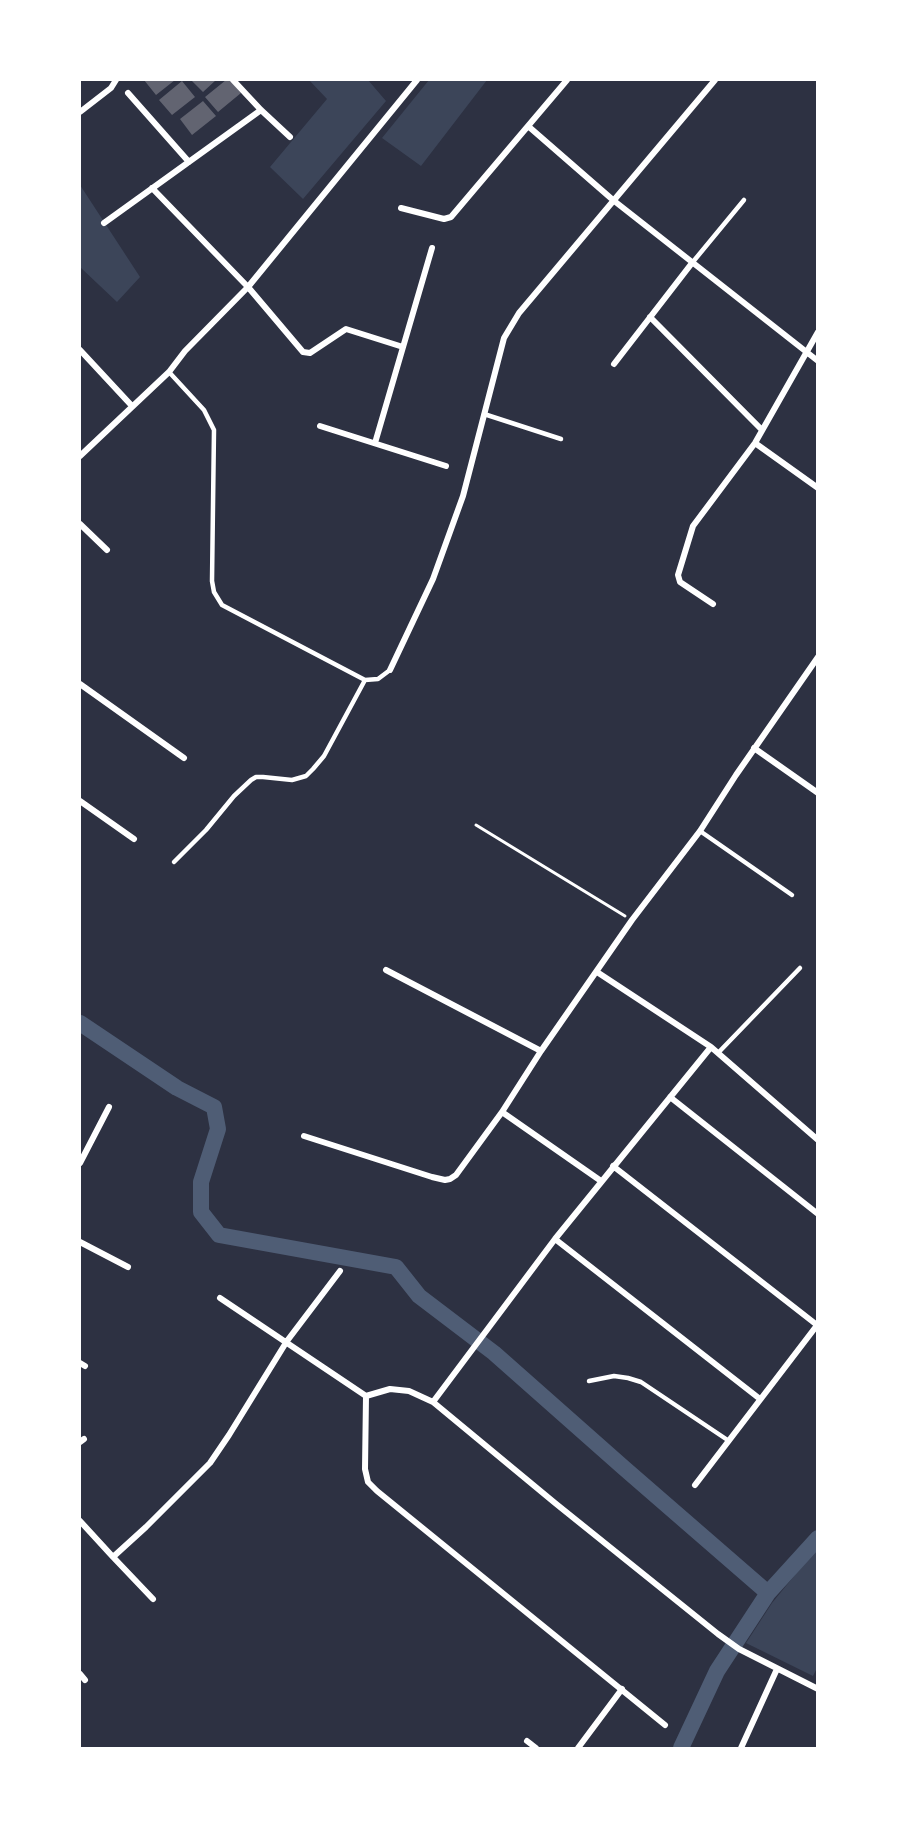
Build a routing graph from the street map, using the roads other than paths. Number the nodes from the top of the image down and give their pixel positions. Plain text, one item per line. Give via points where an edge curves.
1 (116, 80) edge
2 (233, 80) edge
3 (417, 80) edge
4 (567, 80) edge
5 (715, 80) edge
6 (128, 93) dead end
7 (261, 110) junction
8 (80, 112) edge
9 (528, 126) junction
10 (290, 138) dead end
11 (189, 162) junction
12 (152, 188) junction
13 (613, 200) junction
14 (744, 200) dead end
15 (401, 207) dead end
16 (104, 223) dead end
17 (432, 248) dead end
18 (692, 263) junction
19 (248, 287) junction
20 (650, 317) junction
21 (818, 332) edge
22 (403, 347) junction
23 (80, 350) edge
24 (805, 352) junction
25 (818, 361) edge
26 (614, 364) dead end
27 (169, 372) junction
28 (132, 406) junction
29 (484, 414) junction
30 (320, 426) dead end
31 (762, 430) junction
32 (561, 439) dead end
33 (375, 443) junction
34 (755, 443) junction
35 (80, 456) edge
36 (446, 466) dead end
37 (818, 488) edge
38 (80, 524) edge
39 (107, 550) dead end
40 (714, 604) dead end
41 (818, 657) edge
42 (390, 670) joint
43 (365, 680) junction
44 (80, 684) edge
45 (754, 748) junction
46 (184, 758) dead end
47 (818, 793) edge
48 (80, 801) edge
49 (700, 831) junction
50 (134, 838) dead end
51 (174, 862) dead end
52 (792, 895) dead end
53 (800, 968) dead end
54 (386, 970) dead end
55 (597, 972) junction
56 (711, 1047) junction
57 (541, 1051) junction
58 (718, 1053) junction
59 (670, 1097) junction
60 (109, 1107) dead end
61 (502, 1112) junction
62 (304, 1137) dead end
63 (818, 1140) edge
64 (80, 1163) edge
65 (613, 1166) junction
66 (601, 1181) junction
67 (818, 1214) edge
68 (555, 1239) junction
69 (80, 1242) edge
70 (128, 1267) dead end
71 (340, 1271) dead end
72 (220, 1298) dead end
73 (817, 1324) edge
74 (287, 1341) junction
75 (589, 1381) dead end
76 (366, 1396) junction
77 (760, 1400) junction
78 (433, 1402) junction
79 (729, 1441) junction
80 (695, 1485) dead end
81 (80, 1521) edge
82 (113, 1557) junction
83 (153, 1599) dead end
84 (777, 1669) junction
85 (80, 1674) edge
86 (85, 1680) dead end
87 (818, 1680) edge
88 (816, 1688) edge
89 (622, 1689) junction
90 (665, 1725) dead end
91 (527, 1741) dead end
92 (536, 1749) edge
93 (578, 1749) edge
94 (741, 1749) edge

1 - 8 street
2 - 7 street
3 - 19 street
4 - 9 street
5 - 13 street
6 - 11 street
7 - 10 street
7 - 11 street
9 - 13 street
9 - 15 street via 451,217 444,219
11 - 12 street
12 - 16 street
12 - 19 street
13 - 18 street
13 - 29 street via 519,313 504,338
14 - 18 lane
17 - 22 street
18 - 20 street
18 - 24 street
19 - 22 street via 303,352 310,353 346,329
19 - 27 street
20 - 26 street
20 - 31 street
21 - 24 street
22 - 33 street
23 - 28 street
24 - 25 street
24 - 31 street
27 - 28 street
27 - 43 lane via 204,410 214,430 212,580 222,605
28 - 35 street
29 - 32 lane
29 - 42 street via 463,495 433,579
30 - 33 street
31 - 34 street
33 - 36 street
34 - 37 street
34 - 40 street via 693,526 678,575 680,582
38 - 39 street
41 - 45 street
42 - 43 lane via 378,679
43 - 51 lane via 324,756 306,776 251,780
44 - 46 street
45 - 47 street
45 - 49 street
48 - 50 street
49 - 52 lane
49 - 55 street
53 - 58 lane
54 - 57 street
55 - 56 street
55 - 57 street
56 - 58 street
56 - 59 street
57 - 61 street
58 - 63 street
59 - 65 street
59 - 67 street
60 - 64 street
61 - 62 street via 465,1165 450,1179 432,1177
61 - 66 street
65 - 66 street
65 - 73 street
66 - 68 street
68 - 77 street
68 - 78 street
69 - 70 street
71 - 74 street
72 - 74 street
73 - 77 street
74 - 76 street
74 - 82 street via 210,1463
75 - 79 lane via 614,1376 641,1382
76 - 78 street via 390,1389 409,1391
76 - 89 street via 368,1482
77 - 79 street
78 - 84 street via 718,1634
79 - 80 street
81 - 82 street
82 - 83 street
84 - 88 street
84 - 94 street
85 - 86 street
87 - 88 street
89 - 90 street
89 - 93 street
91 - 92 street

